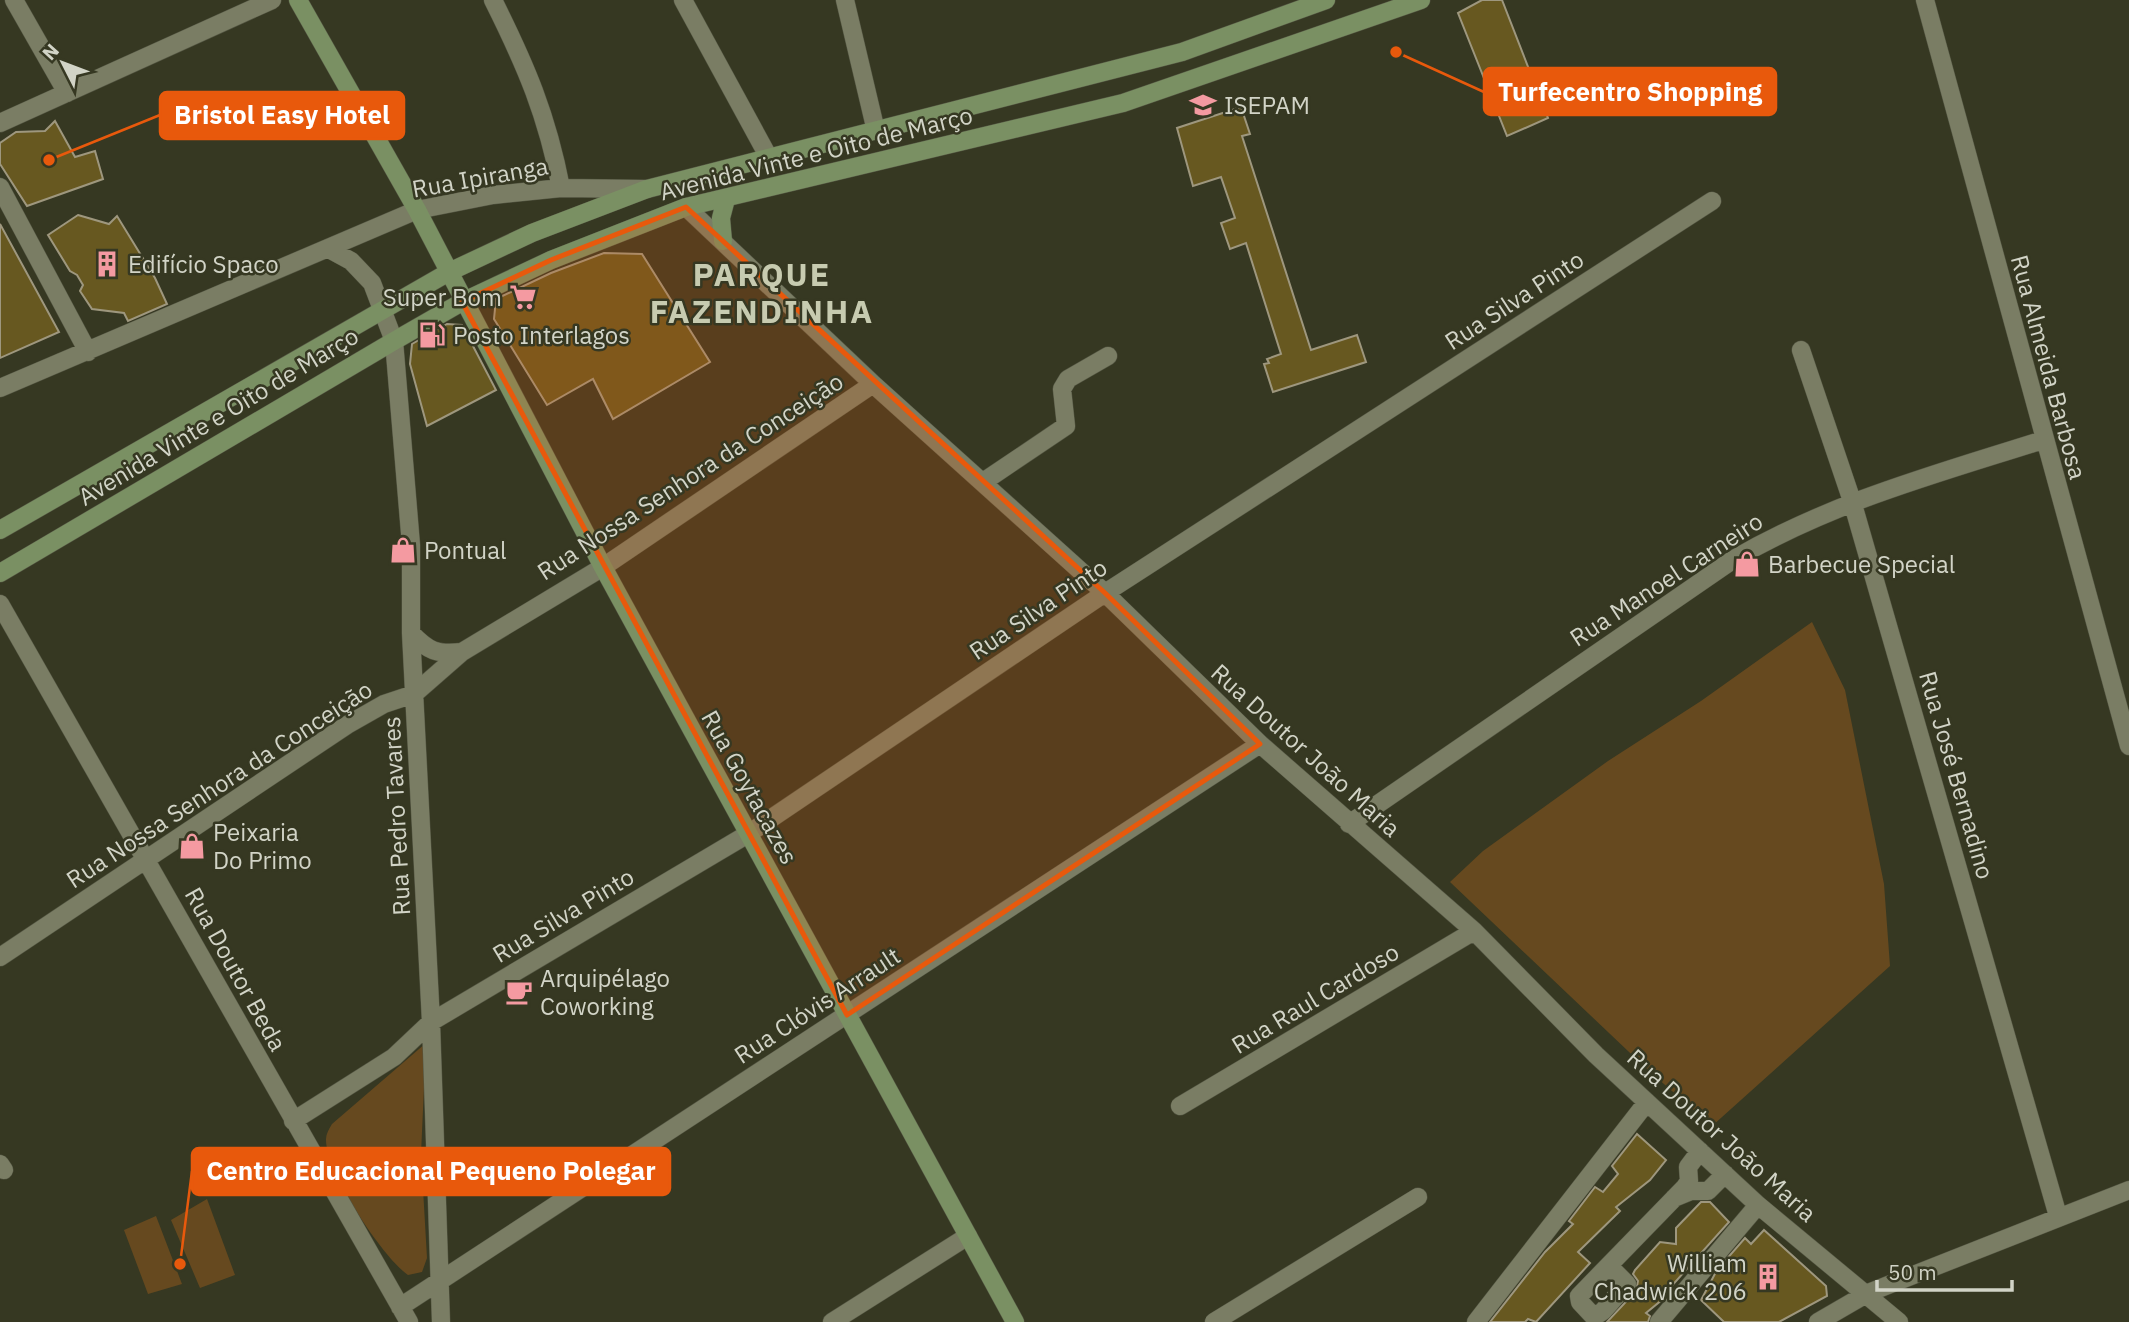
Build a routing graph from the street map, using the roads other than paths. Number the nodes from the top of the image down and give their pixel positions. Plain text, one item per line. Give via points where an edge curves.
1 (14, 0) edge
2 (272, 0) edge
3 (298, 0) edge
4 (493, 0) edge
5 (683, 0) edge
6 (845, 0) edge
7 (1326, 0) edge
8 (1421, 0) edge
9 (1925, 0) edge
10 (66, 93) junction
11 (0, 123) edge
12 (876, 131) junction
13 (768, 156) junction
14 (0, 187) edge
15 (561, 188) junction
16 (647, 189) junction
17 (726, 199) junction
18 (1712, 201) dead end
19 (686, 207) junction
20 (417, 210) junction
21 (723, 241) junction
22 (329, 249) junction
23 (449, 272) junction
24 (462, 302) junction
25 (383, 309) junction
26 (394, 341) junction
27 (1801, 350) dead end
28 (88, 352) junction
29 (1108, 356) dead end
30 (873, 384) junction
31 (0, 388) edge
32 (2043, 440) junction
33 (983, 482) junction
34 (1852, 500) junction
35 (0, 530) edge
36 (603, 567) junction
37 (0, 573) edge
38 (1105, 593) junction
39 (0, 604) edge
40 (411, 633) junction
41 (462, 652) junction
42 (414, 694) junction
43 (1260, 744) junction
44 (2129, 746) edge
45 (1349, 824) junction
46 (748, 834) junction
47 (146, 859) junction
48 (1474, 931) junction
49 (0, 957) edge
50 (847, 1015) junction
51 (431, 1021) junction
52 (394, 1057) junction
53 (433, 1063) junction
54 (1647, 1102) junction
55 (1180, 1107) dead end
56 (293, 1121) junction
57 (1700, 1151) junction
58 (1725, 1174) junction
59 (2129, 1190) edge
60 (1418, 1197) dead end
61 (1674, 1198) junction
62 (1758, 1205) junction
63 (2058, 1216) junction
64 (968, 1236) junction
65 (1609, 1266) dead end
66 (439, 1282) junction
67 (1868, 1293) junction
68 (405, 1314) edge
69 (441, 1322) edge
70 (832, 1322) edge
71 (1015, 1322) edge
72 (1214, 1322) edge
73 (1476, 1322) edge
74 (1659, 1322) edge
75 (1818, 1322) edge
76 (1899, 1322) edge

1 - 10 street
2 - 10 street
3 - 20 main road, Rua Goytacazes
4 - 15 street via 537,94 551,133
5 - 13 street
6 - 12 street
7 - 12 main road, Avenida Vinte e Oito de Março via 1182,52
8 - 17 main road, Avenida Vinte e Oito de Março via 1123,103
9 - 32 street, Rua Almeida Barbosa
10 - 11 street
12 - 13 main road, Avenida Vinte e Oito de Março
13 - 16 main road, Avenida Vinte e Oito de Março
14 - 28 street
15 - 16 street, Rua Ipiranga
15 - 20 street, Rua Ipiranga
16 - 19 main road via 665,192
16 - 23 main road, Avenida Vinte e Oito de Março via 532,233
17 - 19 main road, Avenida Vinte e Oito de Março
17 - 21 main road via 721,218
18 - 38 street, Rua Silva Pinto
19 - 21 street, Rua Doutor João Maria
19 - 24 main road, Avenida Vinte e Oito de Março via 551,260
20 - 22 street, Rua Ipiranga
20 - 23 main road, Rua Goytacazes
21 - 30 street, Rua Doutor João Maria
22 - 25 street via 364,272
22 - 28 street, Rua Ipiranga
23 - 24 main road, Rua Goytacazes
23 - 25 main road, Avenida Vinte e Oito de Março
24 - 26 main road, Avenida Vinte e Oito de Março
24 - 36 main road, Rua Goytacazes
25 - 26 street, Rua Pedro Tavares
25 - 35 main road, Avenida Vinte e Oito de Março
26 - 37 main road, Avenida Vinte e Oito de Março
26 - 40 street, Rua Pedro Tavares via 411,545
27 - 34 street, Rua José Bernadino
28 - 31 street, Rua Ipiranga
29 - 33 street via 1068,379 1062,389 1066,426
30 - 33 street, Rua Doutor João Maria
30 - 36 street, Rua Nossa Senhora da Conceição
32 - 34 street, Rua Manoel Carneiro
32 - 44 street, Rua Almeida Barbosa
33 - 38 street, Rua Doutor João Maria
34 - 45 street, Rua Manoel Carneiro via 1734,559
34 - 63 street, Rua José Bernadino
36 - 41 street, Rua Nossa Senhora da Conceição
36 - 46 main road, Rua Goytacazes
38 - 43 street, Rua Doutor João Maria
38 - 46 street, Rua Silva Pinto
39 - 47 street, Rua Doutor Beda
40 - 41 street via 427,650 442,655
40 - 42 street, Rua Pedro Tavares
41 - 42 street, Rua Nossa Senhora da Conceição
42 - 47 street, Rua Nossa Senhora da Conceição via 384,704 347,725
42 - 51 street, Rua Pedro Tavares
43 - 45 street, Rua Doutor João Maria
43 - 50 street, Rua Clóvis Arrault
45 - 48 street, Rua Doutor João Maria
46 - 50 main road, Rua Goytacazes
46 - 51 street, Rua Silva Pinto
47 - 49 street, Rua Nossa Senhora da Conceição
47 - 56 street, Rua Doutor Beda
48 - 54 street, Rua Doutor João Maria
48 - 55 street, Rua Raul Cardoso
50 - 64 main road, Rua Goytacazes
50 - 66 street, Rua Clóvis Arrault
51 - 52 street, Rua Silva Pinto
51 - 53 street, Rua Pedro Tavares
52 - 53 street
52 - 56 street, Rua Silva Pinto
53 - 66 street, Rua Pedro Tavares
54 - 57 street, Rua Doutor João Maria
54 - 73 street
56 - 68 street, Rua Doutor Beda
57 - 58 street, Rua Doutor João Maria
57 - 61 street via 1686,1172 1689,1181
58 - 61 street via 1708,1191
58 - 62 street, Rua Doutor João Maria
59 - 63 street
60 - 72 street
61 - 65 street
62 - 67 street, Rua Doutor João Maria
62 - 74 street
63 - 67 street
64 - 70 street
64 - 71 main road, Rua Goytacazes
66 - 68 street, Rua Clóvis Arrault
66 - 69 street, Rua Pedro Tavares
67 - 75 street
67 - 76 street, Rua Doutor João Maria

